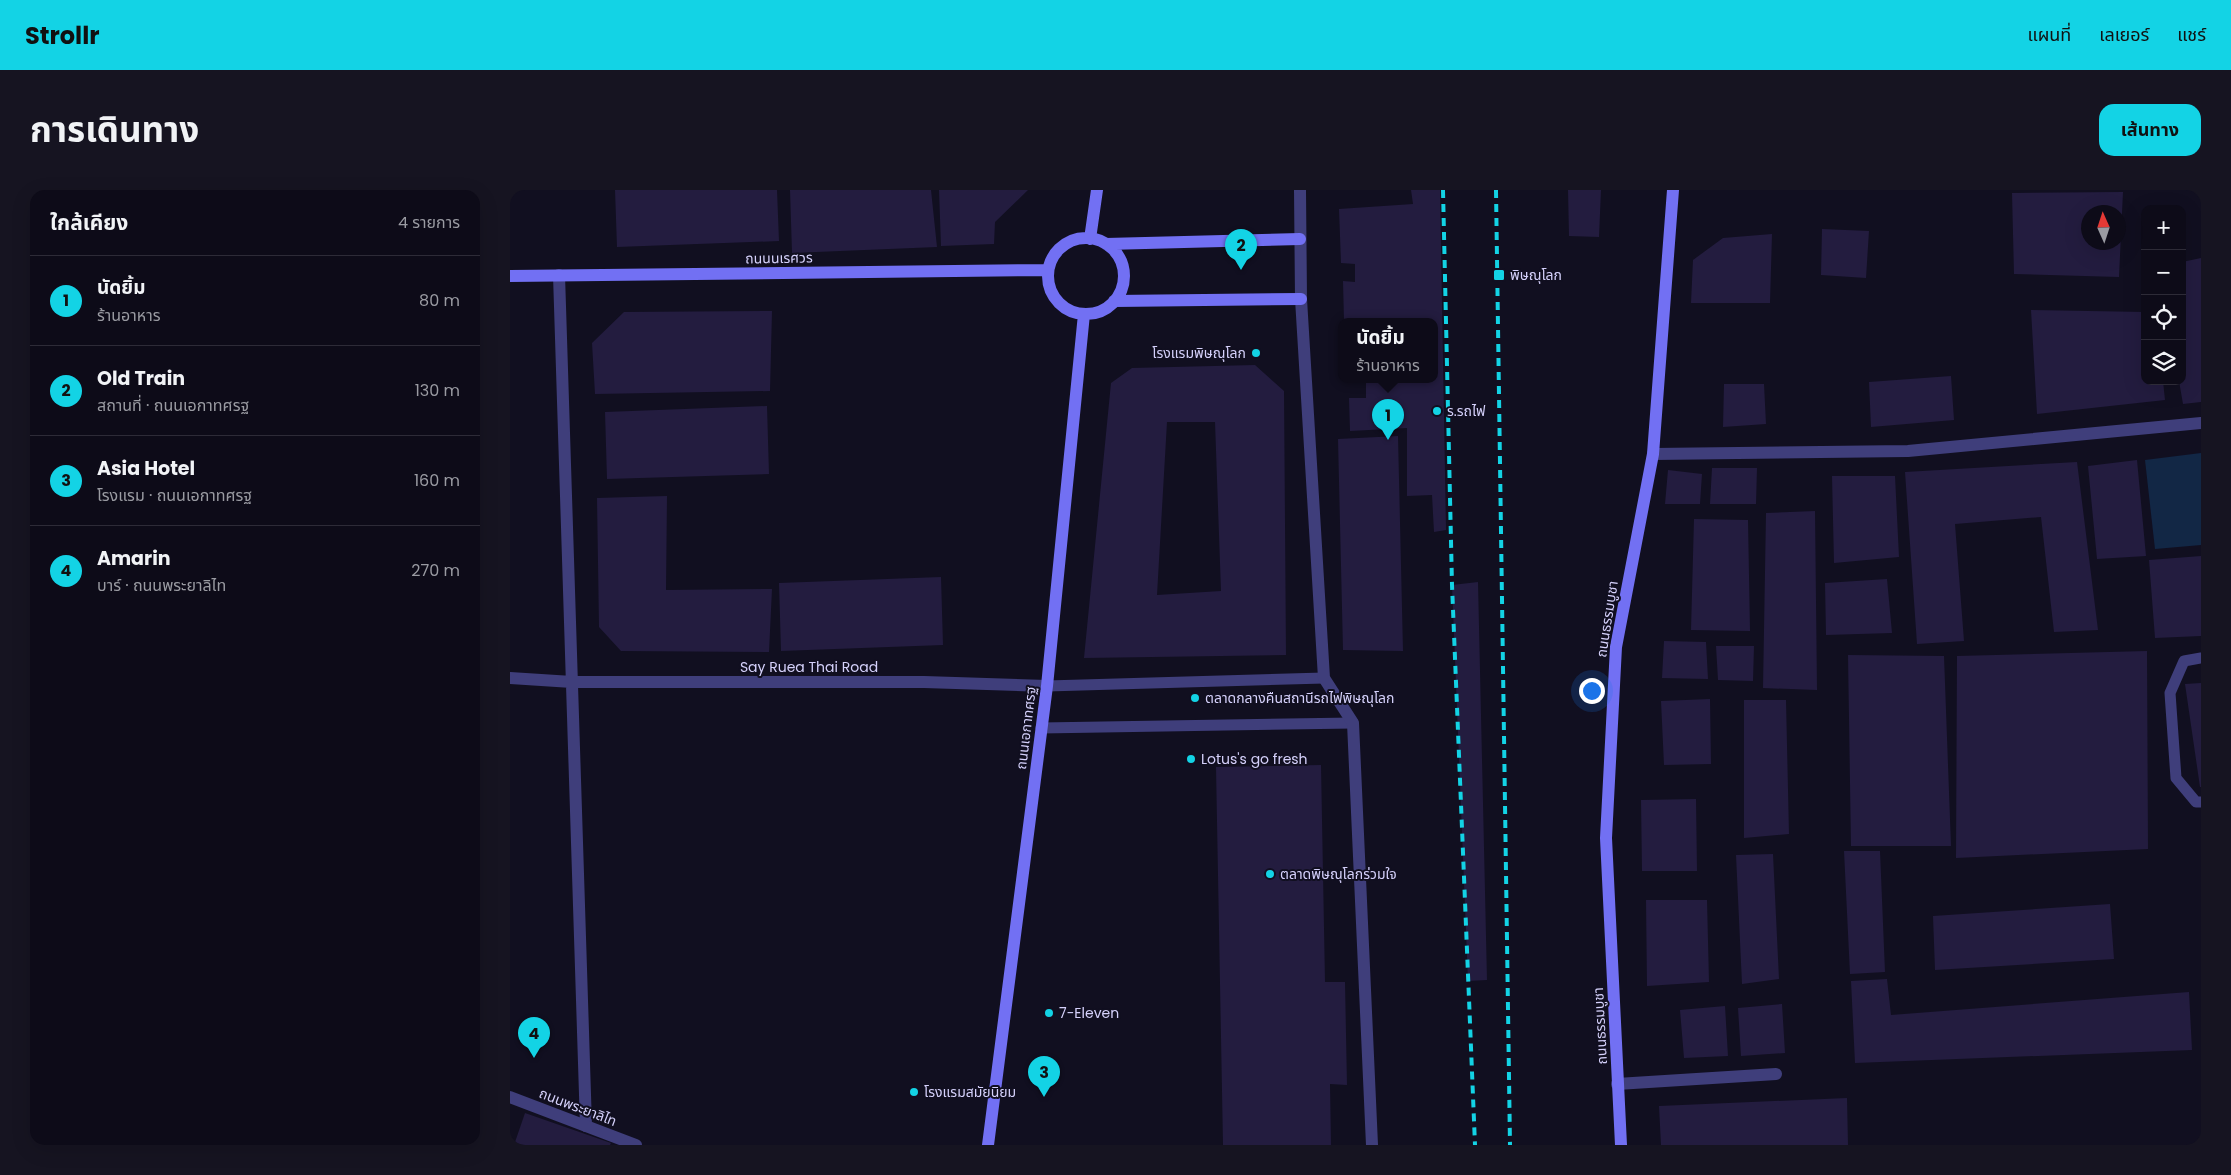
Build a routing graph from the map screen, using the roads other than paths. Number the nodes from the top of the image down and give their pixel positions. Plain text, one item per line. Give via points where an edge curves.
1 (1097, 190) edge
2 (1300, 190) edge
3 (1673, 190) edge
4 (1090, 238) junction
5 (1300, 239) junction
6 (1106, 244) junction
7 (1048, 270) junction
8 (559, 275) junction
9 (510, 276) edge
10 (1300, 298) junction
11 (1114, 301) junction
12 (1084, 314) junction
13 (2201, 424) edge
14 (1653, 454) junction
15 (2201, 658) edge
16 (510, 678) edge
17 (1324, 678) junction
18 (572, 682) junction
19 (1047, 686) junction
20 (1353, 723) junction
21 (1041, 728) junction
22 (2201, 802) edge
23 (1776, 1074) dead end
24 (1618, 1084) junction
25 (510, 1097) edge
26 (586, 1126) junction
27 (636, 1145) edge
28 (988, 1145) edge
29 (1372, 1145) edge
30 (1621, 1145) edge

1 - 4 main road
2 - 5 street
3 - 14 main road, ถนนธรรมบูชา
4 - 6 main road
4 - 7 main road via 1067,242 1051,259
5 - 6 main road
5 - 10 street
6 - 11 main road via 1116,253 1124,278
7 - 8 main road, ถนนนเรศวร
7 - 12 main road via 1048,283 1060,305
8 - 9 main road, ถนนนเรศวร
8 - 18 street
10 - 11 main road
10 - 17 street
11 - 12 main road via 1105,309
12 - 19 main road, ถนนเอกาทศรฐ
13 - 14 street via 1908,451
14 - 24 main road, ถนนธรรมบูชา via 1616,647 1606,838
15 - 22 lane via 2184,661 2170,693 2176,778 2196,802
16 - 18 street, Say Ruea Thai Road
17 - 19 lane
17 - 20 street
18 - 19 street, Say Ruea Thai Road via 924,682
18 - 26 street
19 - 21 main road, ถนนเอกาทศรฐ
20 - 21 lane
20 - 29 street
21 - 28 main road, ถนนเอกาทศรฐ
23 - 24 street
24 - 30 main road, ถนนธรรมบูชา
25 - 26 street, ถนนพระยาลิไท
26 - 27 street, ถนนพระยาลิไท

